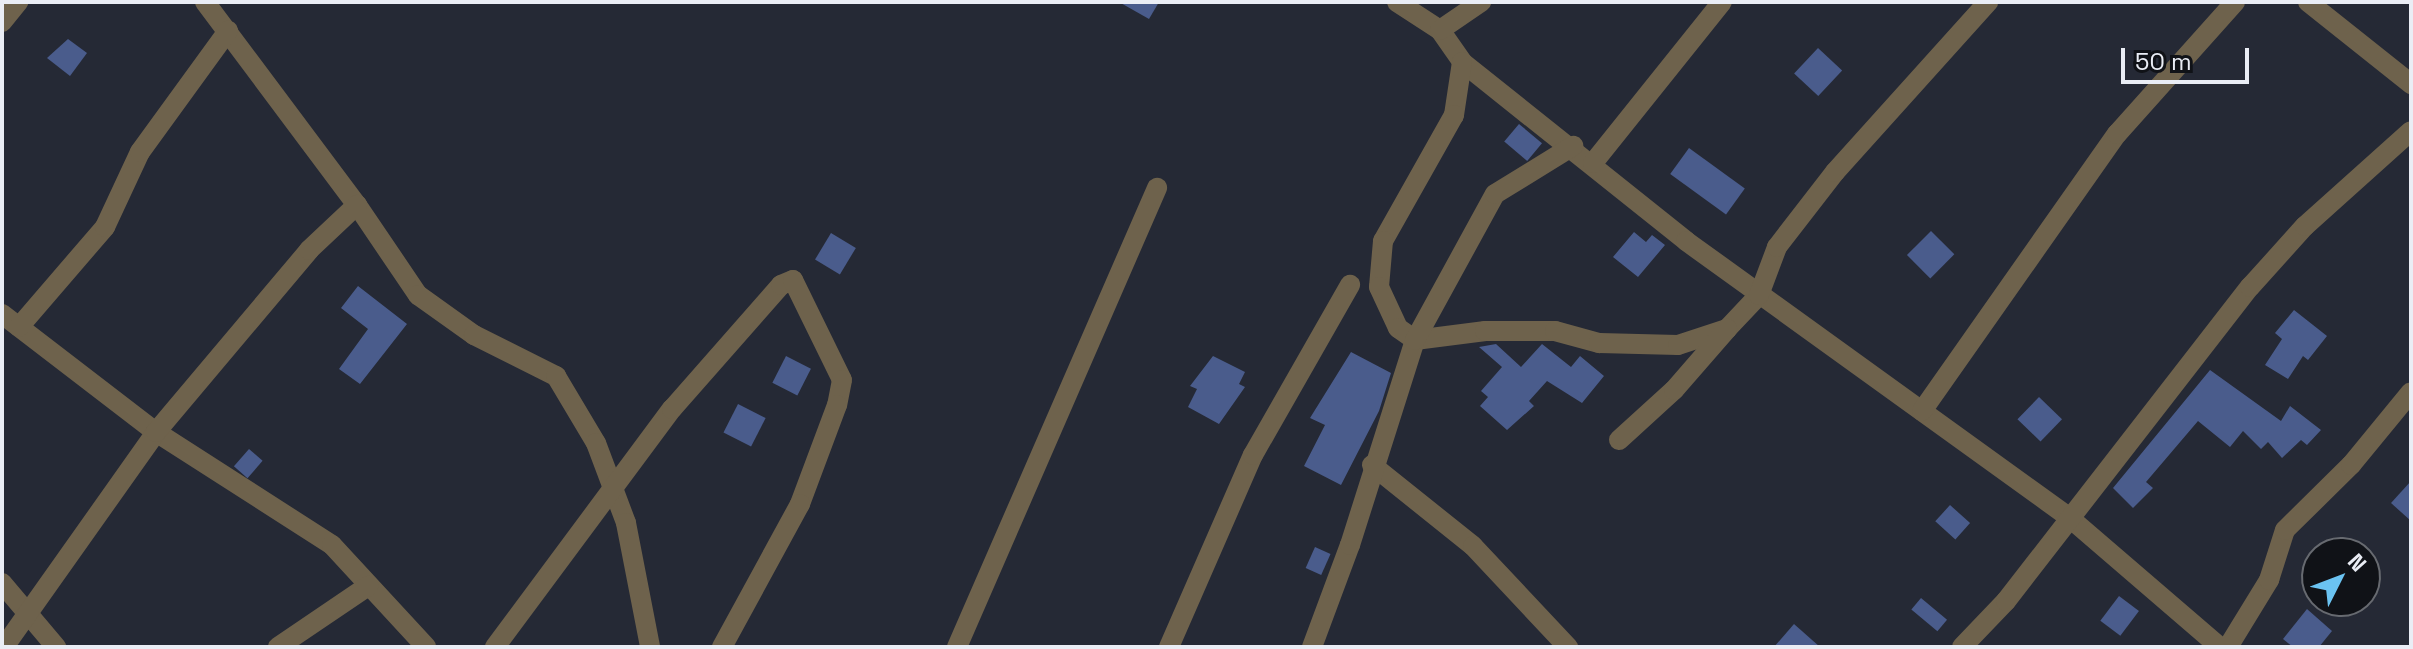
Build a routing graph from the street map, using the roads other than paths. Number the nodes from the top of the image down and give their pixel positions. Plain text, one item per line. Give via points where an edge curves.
1 (18, 2) edge
2 (205, 2) edge
3 (1397, 2) edge
4 (1481, 2) edge
5 (1988, 2) edge
6 (2235, 2) edge
7 (2308, 2) edge
8 (1712, 7) edge
9 (2, 22) edge
10 (1440, 30) junction
11 (228, 31) junction
12 (1462, 62) junction
13 (2411, 84) edge
14 (2411, 131) edge
15 (1573, 146) junction
16 (1593, 163) junction
17 (1157, 188) dead end
18 (357, 205) junction
19 (1350, 285) dead end
20 (1759, 295) junction
21 (2, 314) edge
22 (19, 327) junction
23 (1727, 329) junction
24 (1415, 340) junction
25 (2411, 392) edge
26 (1922, 411) junction
27 (156, 432) junction
28 (1619, 440) dead end
29 (1372, 465) junction
30 (613, 487) junction
31 (2071, 519) junction
32 (2, 583) edge
33 (368, 586) junction
34 (28, 614) junction
35 (4, 647) edge
36 (56, 647) edge
37 (278, 647) edge
38 (426, 647) edge
39 (495, 647) edge
40 (650, 647) edge
41 (722, 647) edge
42 (957, 647) edge
43 (1169, 647) edge
44 (1312, 647) edge
45 (1568, 647) edge
46 (1962, 647) edge
47 (2220, 647) edge
48 (2228, 647) edge

1 - 9 street
2 - 11 street
3 - 10 street
4 - 10 street
5 - 20 street via 1835,172 1777,247
6 - 26 street via 2117,134
7 - 13 street
8 - 16 street
10 - 12 street
11 - 18 street
11 - 22 street via 140,152 105,227
12 - 15 street
12 - 24 street via 1454,115 1383,241 1379,287 1398,328
14 - 31 street via 2305,226 2250,287
15 - 16 street
15 - 24 street via 1495,194
16 - 20 street
17 - 42 street
18 - 27 street via 309,250
18 - 30 street via 418,295 474,335 556,376 596,443
19 - 43 street via 1253,455
20 - 23 street
20 - 26 street
21 - 22 street
22 - 27 street
23 - 24 street via 1678,345 1599,343 1555,331 1485,331
23 - 28 street via 1674,390
24 - 29 street via 1410,368
25 - 48 street via 2351,465 2285,530 2269,580
26 - 31 street
27 - 33 street via 332,545
27 - 34 street
29 - 44 street via 1350,545
29 - 45 street via 1473,546
30 - 39 street
30 - 40 street via 626,523
30 - 41 street via 672,409 781,285 793,280 842,380 800,504
31 - 46 street
31 - 47 street
32 - 34 street
33 - 37 street
33 - 38 street
34 - 35 street
34 - 36 street

